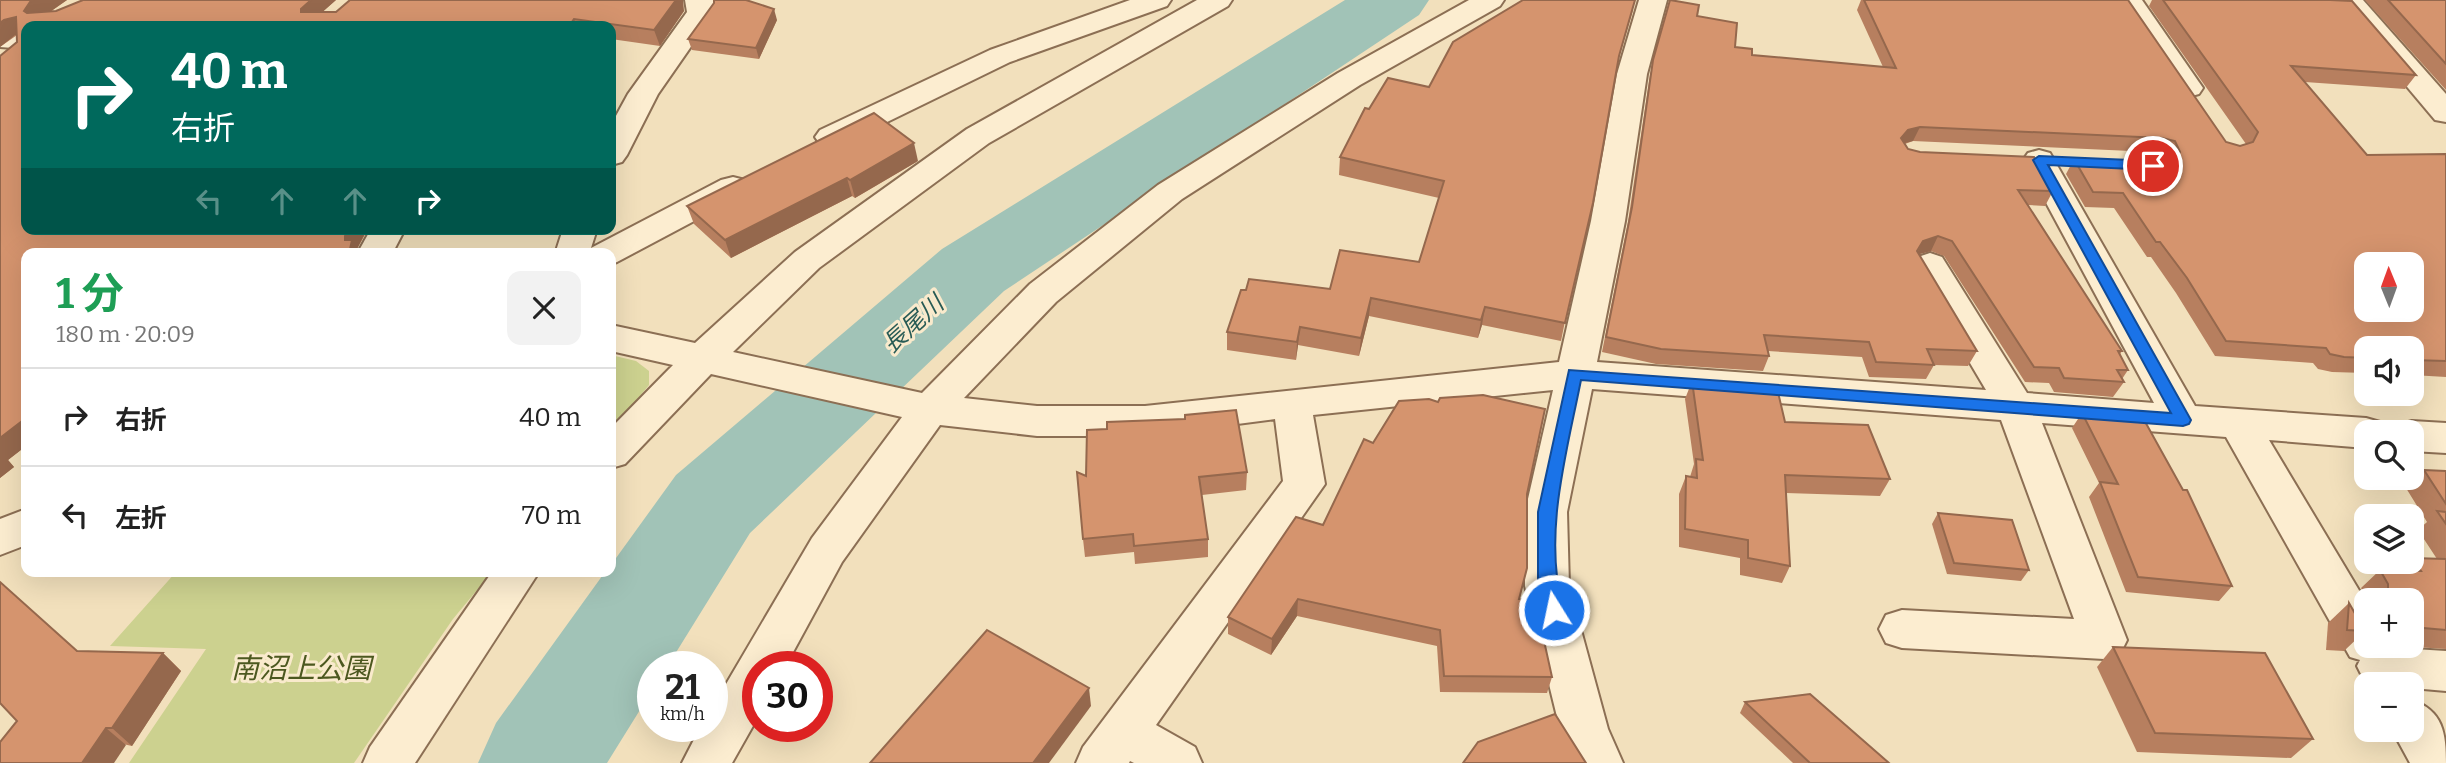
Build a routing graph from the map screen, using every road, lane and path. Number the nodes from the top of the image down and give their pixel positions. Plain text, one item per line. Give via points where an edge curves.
1 (699, 0) edge
2 (1079, 0) edge
3 (1157, 0) edge
4 (1218, 0) edge
5 (1490, 0) edge
6 (1653, 0) edge
7 (2128, 0) edge
8 (2341, 3) edge
9 (0, 38) edge
10 (1049, 38) junction
11 (21, 41) edge
12 (21, 46) edge
13 (0, 63) edge
14 (2446, 113) edge
15 (2207, 114) edge
16 (616, 145) edge
17 (801, 152) edge
18 (2077, 162) edge
19 (764, 171) edge
20 (616, 248) edge
21 (1930, 265) dead end
22 (616, 339) edge
23 (719, 360) junction
24 (1574, 374) junction
25 (1292, 402) junction
26 (2016, 408) junction
27 (930, 409) junction
28 (2183, 420) junction
29 (2238, 424) junction
30 (2354, 432) edge
31 (2424, 437) edge
32 (2446, 438) edge
33 (616, 449) edge
34 (21, 528) edge
35 (0, 538) edge
36 (514, 577) edge
37 (1902, 629) dead end
38 (770, 651) edge
39 (2376, 660) edge
40 (2446, 671) edge
41 (742, 701) edge
42 (2424, 742) edge
43 (1111, 747) edge
44 (387, 763) edge
45 (706, 763) edge
46 (1178, 763) edge
47 (1599, 763) edge
48 (2436, 763) edge

1 - 16 street via 701,12 643,94
2 - 10 street
3 - 10 street
4 - 23 street via 978,135 807,260
5 - 27 street via 1349,79 1170,192 1043,293
6 - 24 street via 1632,74 1608,221
7 - 15 street
8 - 14 street
9 - 11 street
10 - 17 street via 1000,56
12 - 13 street
18 - 28 street via 2027,160
19 - 20 street
21 - 26 street
22 - 23 street
23 - 27 street
23 - 33 street
24 - 25 street
24 - 26 street
24 - 47 street via 1546,512 1548,586 1584,729
25 - 27 street via 1145,421 1037,421
25 - 43 street via 1304,484
26 - 28 street
26 - 37 street via 2104,640
27 - 38 street via 827,550
28 - 29 street
29 - 30 street
29 - 39 street
31 - 32 street
34 - 35 street
36 - 44 street
39 - 40 street
41 - 45 street
42 - 48 street
43 - 46 street

